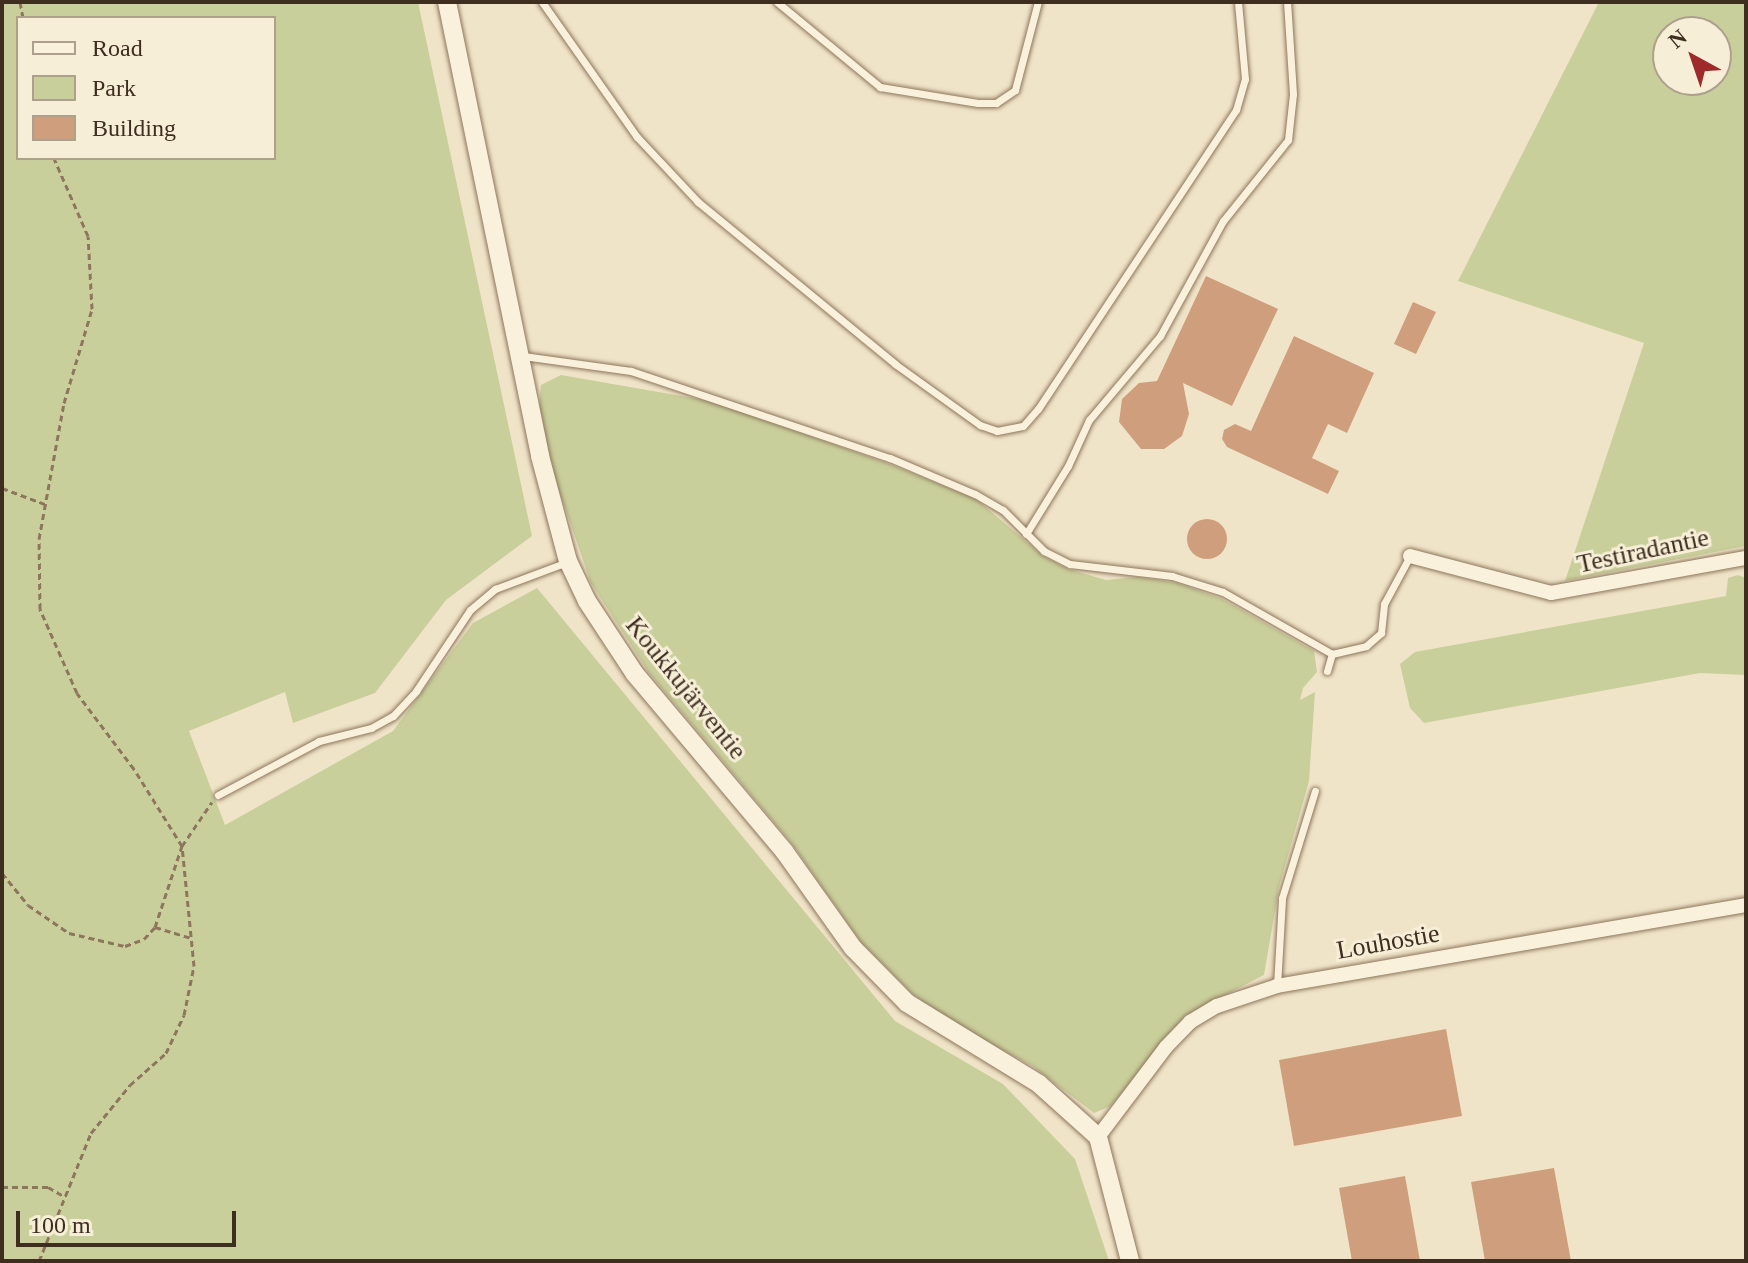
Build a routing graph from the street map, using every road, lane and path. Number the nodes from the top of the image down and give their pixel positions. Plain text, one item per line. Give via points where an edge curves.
1 (447, 2) edge
2 (542, 2) edge
3 (777, 2) edge
4 (1038, 2) edge
5 (1238, 2) edge
6 (1287, 2) edge
7 (55, 160) edge
8 (521, 356) junction
9 (2, 488) edge
10 (45, 504) junction
11 (1026, 534) junction
12 (1410, 556) joint
13 (1746, 558) edge
14 (568, 561) junction
15 (1332, 654) junction
16 (1327, 671) dead end
17 (1315, 791) dead end
18 (218, 795) joint
19 (182, 846) junction
20 (2, 873) edge
21 (1742, 901) edge
22 (155, 927) junction
23 (192, 938) junction
24 (1277, 986) junction
25 (1098, 1137) junction
26 (2, 1187) edge
27 (65, 1197) junction
28 (39, 1261) edge
29 (1130, 1261) edge

1 - 8 street, Koukkujärventie
2 - 5 lane via 637,137 698,202 895,364 980,425 997,431 1023,426 1038,409 1236,110 1245,79
3 - 4 lane via 880,87 996,103 1008,97 1020,79
6 - 11 lane via 1293,94 1288,140 1223,221 1160,336 1089,420
7 - 10 path via 88,236 92,309 64,403
8 - 11 lane via 631,371 890,458 975,494
8 - 14 street, Koukkujärventie
9 - 10 path
10 - 19 path via 39,539 40,609 56,654
11 - 15 lane via 1070,564 1172,576 1223,592
12 - 13 street, Testiradantie via 1551,593
12 - 15 lane via 1384,604 1381,633 1366,646
14 - 18 lane via 495,589 470,610 393,716 371,728 319,741
14 - 25 street, Koukkujärventie via 587,601 635,674 784,851 853,948 907,1003 1039,1084
15 - 16 lane
17 - 24 lane via 1282,898
18 - 19 path via 193,822
19 - 22 path
19 - 23 path
20 - 22 path via 28,905 69,933 125,946
21 - 24 street, Louhostie
22 - 23 path
23 - 27 path via 194,966 184,1015 166,1053 130,1085 91,1133
24 - 25 street, Louhostie via 1217,1006 1190,1022
25 - 29 street
26 - 27 path via 48,1187
27 - 28 path

